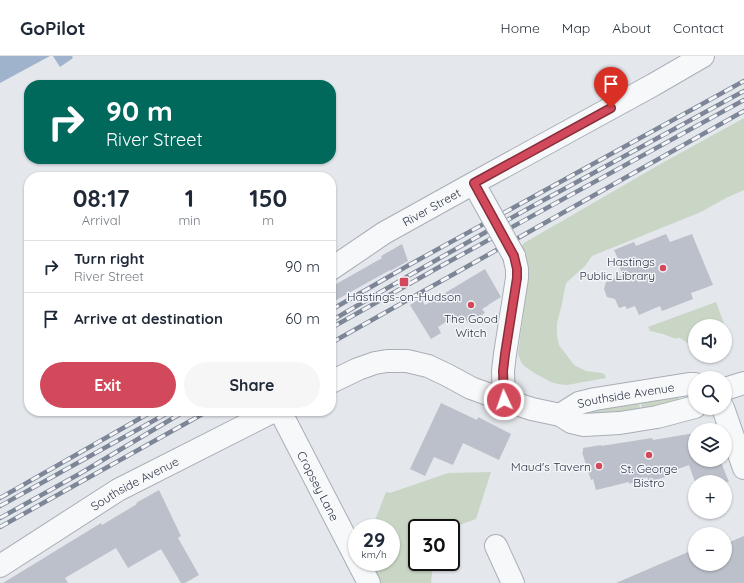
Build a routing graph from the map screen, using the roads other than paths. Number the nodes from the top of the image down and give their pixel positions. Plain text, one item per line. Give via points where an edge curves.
1 (702, 56) edge
2 (476, 188) junction
3 (336, 266) edge
4 (336, 380) edge
5 (744, 383) edge
6 (688, 384) edge
7 (732, 387) edge
8 (504, 400) junction
9 (688, 409) edge
10 (560, 415) junction
11 (725, 415) edge
12 (264, 416) edge
13 (283, 416) edge
14 (744, 468) edge
15 (348, 542) edge
16 (496, 546) dead end
17 (0, 566) edge
18 (363, 571) edge
19 (369, 583) edge
20 (513, 583) edge

1 - 2 street, River Street
2 - 3 street, River Street via 384,233
2 - 8 street, bridge via 514,256 517,269 503,371
4 - 8 street, Southside Avenue via 375,362 407,361 428,366 471,388
5 - 7 street
6 - 10 street, Southside Avenue via 595,398 579,403
8 - 10 street, Southside Avenue
9 - 10 street, Southside Avenue via 627,422 584,426
11 - 14 street
12 - 17 street, Southside Avenue via 118,490
13 - 15 street, Cropsey Lane
16 - 20 street
18 - 19 street, Cropsey Lane

